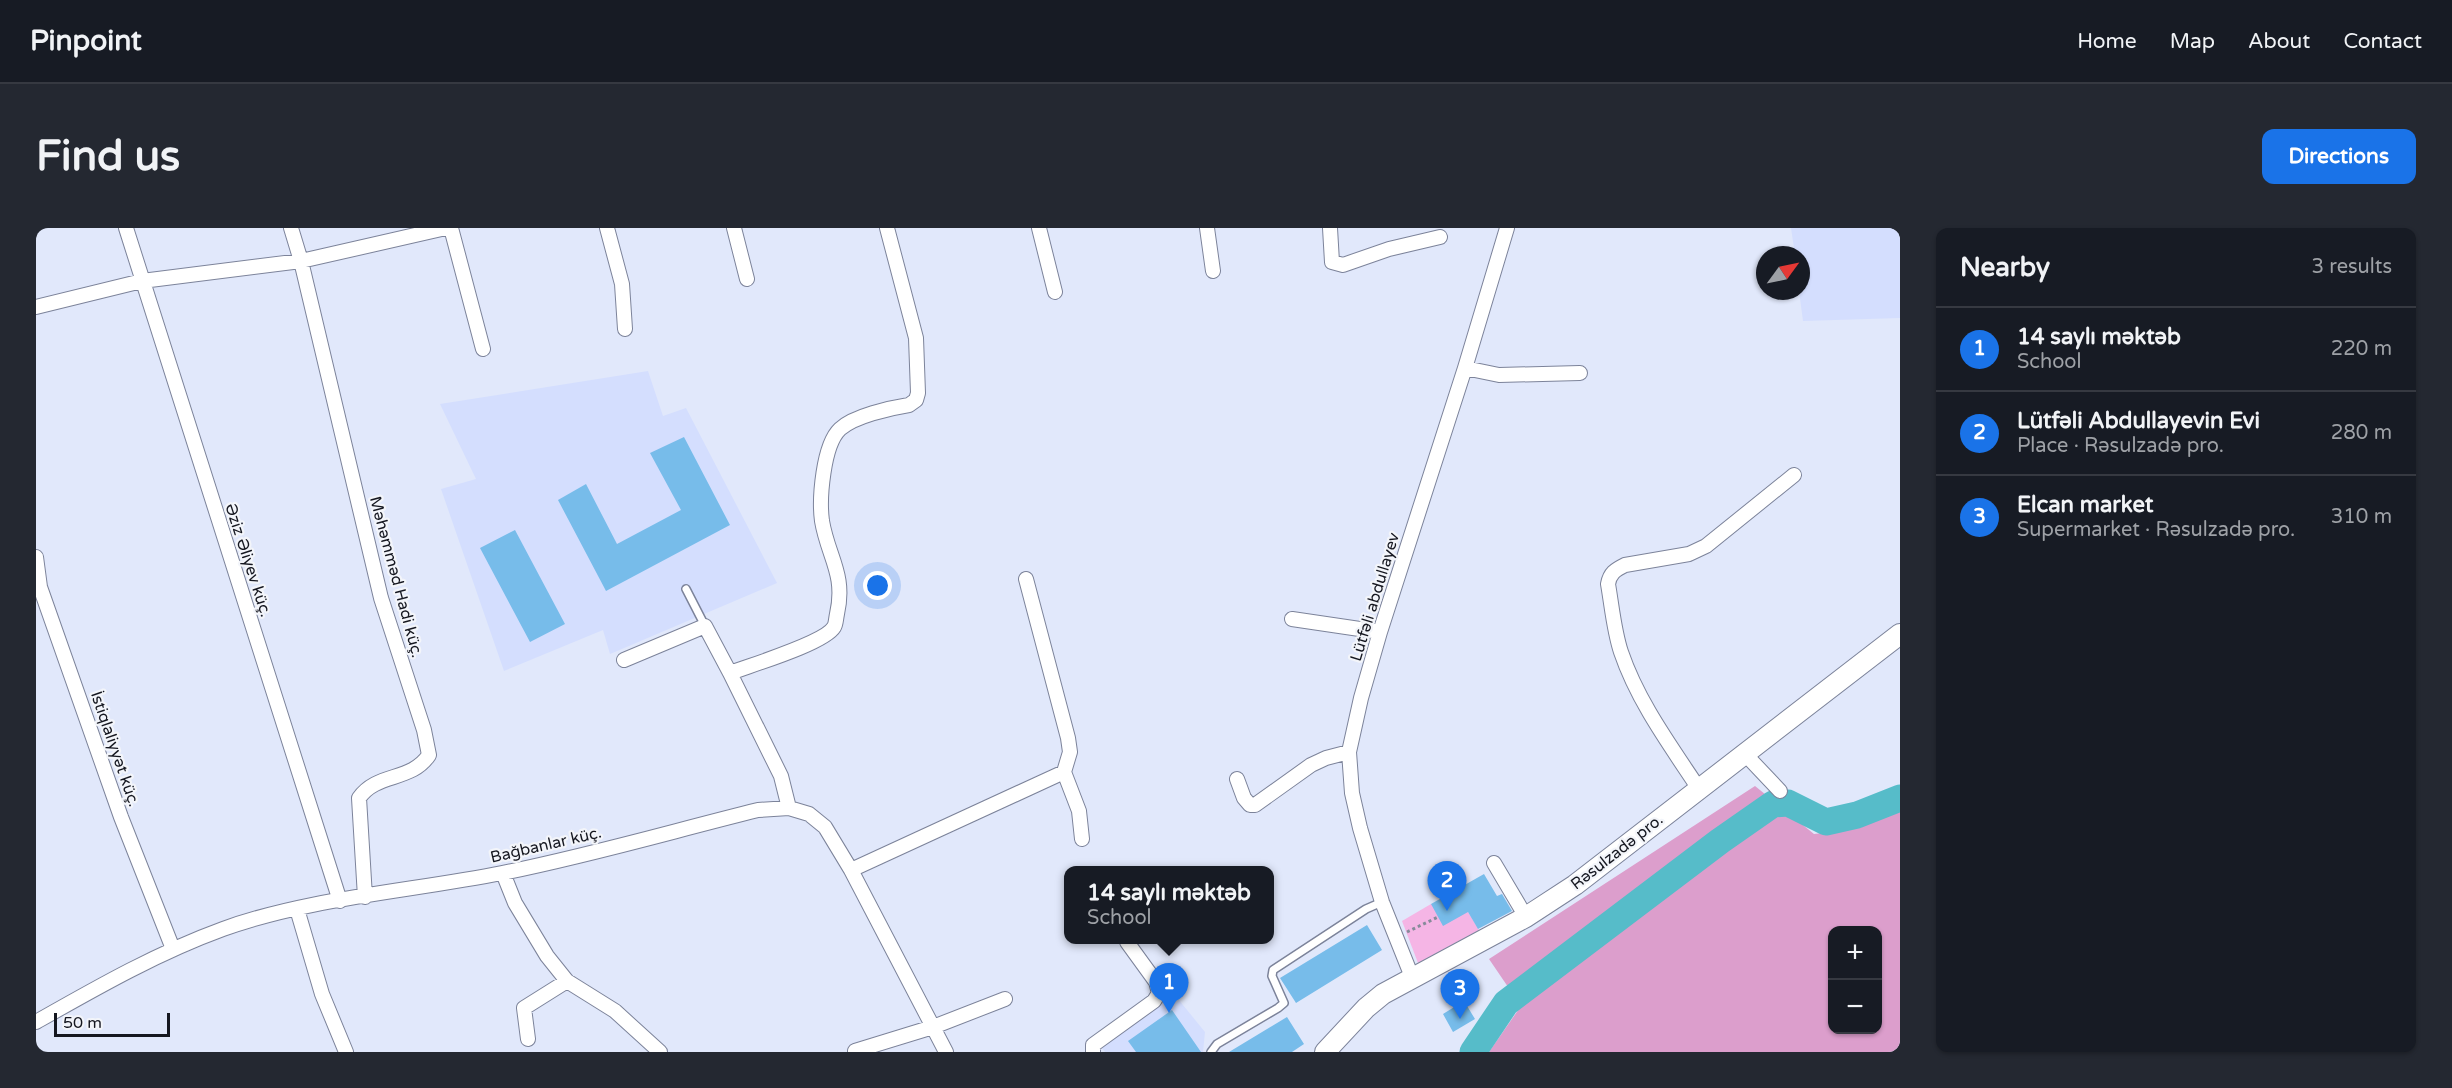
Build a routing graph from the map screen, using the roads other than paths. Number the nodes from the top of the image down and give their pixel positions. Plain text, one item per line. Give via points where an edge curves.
1 (126, 228) edge
2 (291, 228) edge
3 (446, 228) edge
4 (451, 228) edge
5 (607, 228) edge
6 (734, 228) edge
7 (887, 228) edge
8 (1039, 228) edge
9 (1207, 228) edge
10 (1330, 228) edge
11 (1507, 228) edge
12 (1440, 237) dead end
13 (302, 261) junction
14 (1213, 271) dead end
15 (747, 279) dead end
16 (142, 281) junction
17 (1055, 292) dead end
18 (36, 307) edge
19 (625, 329) dead end
20 (483, 349) dead end
21 (1465, 368) junction
22 (1580, 373) dead end
23 (1794, 475) dead end
24 (36, 557) edge
25 (1026, 579) dead end
26 (686, 589) dead end
27 (1292, 620) dead end
28 (705, 626) junction
29 (1380, 632) junction
30 (1900, 634) edge
31 (624, 660) dead end
32 (730, 673) junction
33 (1349, 752) junction
34 (1745, 754) junction
35 (1064, 772) junction
36 (1237, 779) dead end
37 (1699, 789) junction
38 (1780, 791) dead end
39 (789, 808) junction
40 (1082, 839) dead end
41 (1494, 863) dead end
42 (851, 870) junction
43 (503, 873) junction
44 (365, 897) junction
45 (340, 902) junction
46 (1382, 902) junction
47 (297, 909) junction
48 (1526, 917) junction
49 (1128, 944) edge
50 (173, 949) junction
51 (1412, 978) junction
52 (567, 981) junction
53 (1005, 999) dead end
54 (38, 1017) edge
55 (933, 1027) junction
56 (528, 1039) dead end
57 (346, 1052) edge
58 (660, 1052) edge
59 (855, 1052) edge
60 (946, 1052) edge
61 (1093, 1052) edge
62 (1210, 1052) edge
63 (1325, 1052) edge

1 - 16 street, Əziz Əliyev küç.
2 - 13 street, Məhəmməd Hadi küç.
3 - 13 street
4 - 20 street
5 - 19 street via 622,284
6 - 15 street
7 - 32 street via 916,338 916,400 856,420 840,429 830,446 822,480 822,521 838,572 840,601 834,627 822,638
8 - 17 street
9 - 14 street
10 - 12 street via 1332,262 1343,265
11 - 21 street, Lütfəli abdullayev
13 - 16 street
13 - 44 street, Məhəmməd Hadi küç. via 381,598 429,755 422,766 367,787 359,798
16 - 18 street
16 - 45 street, Əziz Əliyev küç.
21 - 22 street via 1499,375
21 - 29 street, Lütfəli abdullayev
23 - 37 street via 1706,546 1689,554 1625,565 1610,576 1608,584 1620,650 1629,672
24 - 50 street, İstiqlaliyyət küç. via 44,598 121,817
25 - 35 street via 1068,738 1070,752
26 - 28 lane
27 - 29 street
28 - 31 street
28 - 32 street
29 - 33 street, Lütfəli abdullayev
30 - 34 street, Rəsulzadə pro.
32 - 39 street via 782,776
33 - 36 street via 1311,765 1255,805 1244,798
33 - 46 street, Lütfəli abdullayev via 1352,793
34 - 37 street, Rəsulzadə pro.
34 - 38 street
35 - 40 street via 1079,811
35 - 42 street
37 - 48 street, Rəsulzadə pro. via 1575,885
39 - 42 street, Bağbanlar küç. via 809,814 825,827
39 - 43 street, Bağbanlar küç. via 758,810
41 - 48 street
42 - 55 street, Bağbanlar küç.
43 - 44 street, Bağbanlar küç.
43 - 52 street via 515,903
44 - 45 street, Bağbanlar küç.
45 - 47 street, Bağbanlar küç.
46 - 51 street, Lütfəli abdullayev
46 - 62 lane via 1273,970 1284,1003
47 - 50 street, Bağbanlar küç. via 225,929
47 - 57 street via 322,994
48 - 51 street, Rəsulzadə pro.
49 - 61 street via 1156,982 1159,993 1154,1001 1093,1045
50 - 54 street, Bağbanlar küç.
51 - 63 street, Rəsulzadə pro. via 1366,1008
52 - 56 street via 524,1008
52 - 58 street via 615,1011
53 - 55 street
55 - 59 street
55 - 60 street, Bağbanlar küç.

